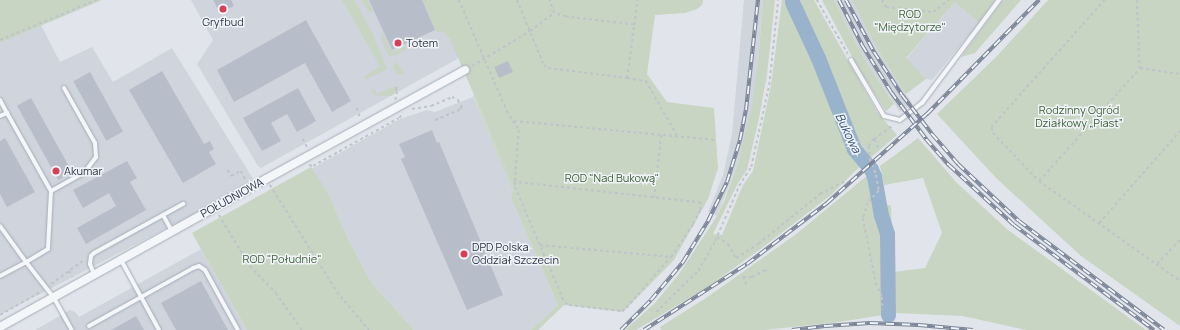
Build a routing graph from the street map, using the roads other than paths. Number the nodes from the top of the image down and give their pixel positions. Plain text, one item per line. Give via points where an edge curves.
1 (999, 0) edge
2 (851, 60) road end
3 (465, 70) road end
4 (64, 88) dead end
5 (0, 100) edge
6 (7, 113) junction
7 (0, 116) edge
8 (51, 191) junction
9 (183, 204) dead end
10 (163, 215) junction
11 (0, 226) edge
12 (172, 231) junction
13 (120, 260) junction
14 (26, 262) junction
15 (94, 274) junction
16 (0, 276) edge
17 (141, 297) junction
18 (54, 298) junction
19 (89, 326) dead end
20 (0, 327) edge
21 (72, 330) edge
22 (159, 330) edge
23 (238, 330) edge

1 - 2 lane via 922,103 900,120 884,116
3 - 12 street, POŁUDNIOWA
4 - 8 lane via 95,143 96,157 84,173
5 - 6 lane
6 - 7 lane
6 - 8 lane
8 - 14 lane via 48,249
9 - 10 lane
10 - 12 lane
10 - 15 lane via 91,256 90,264
11 - 14 lane
12 - 13 street, POŁUDNIOWA
13 - 15 street, POŁUDNIOWA
13 - 17 lane
14 - 16 lane
14 - 18 lane
15 - 18 street, POŁUDNIOWA
17 - 19 lane
17 - 22 lane
17 - 23 lane via 193,268 201,267
18 - 20 street, POŁUDNIOWA
18 - 21 lane

